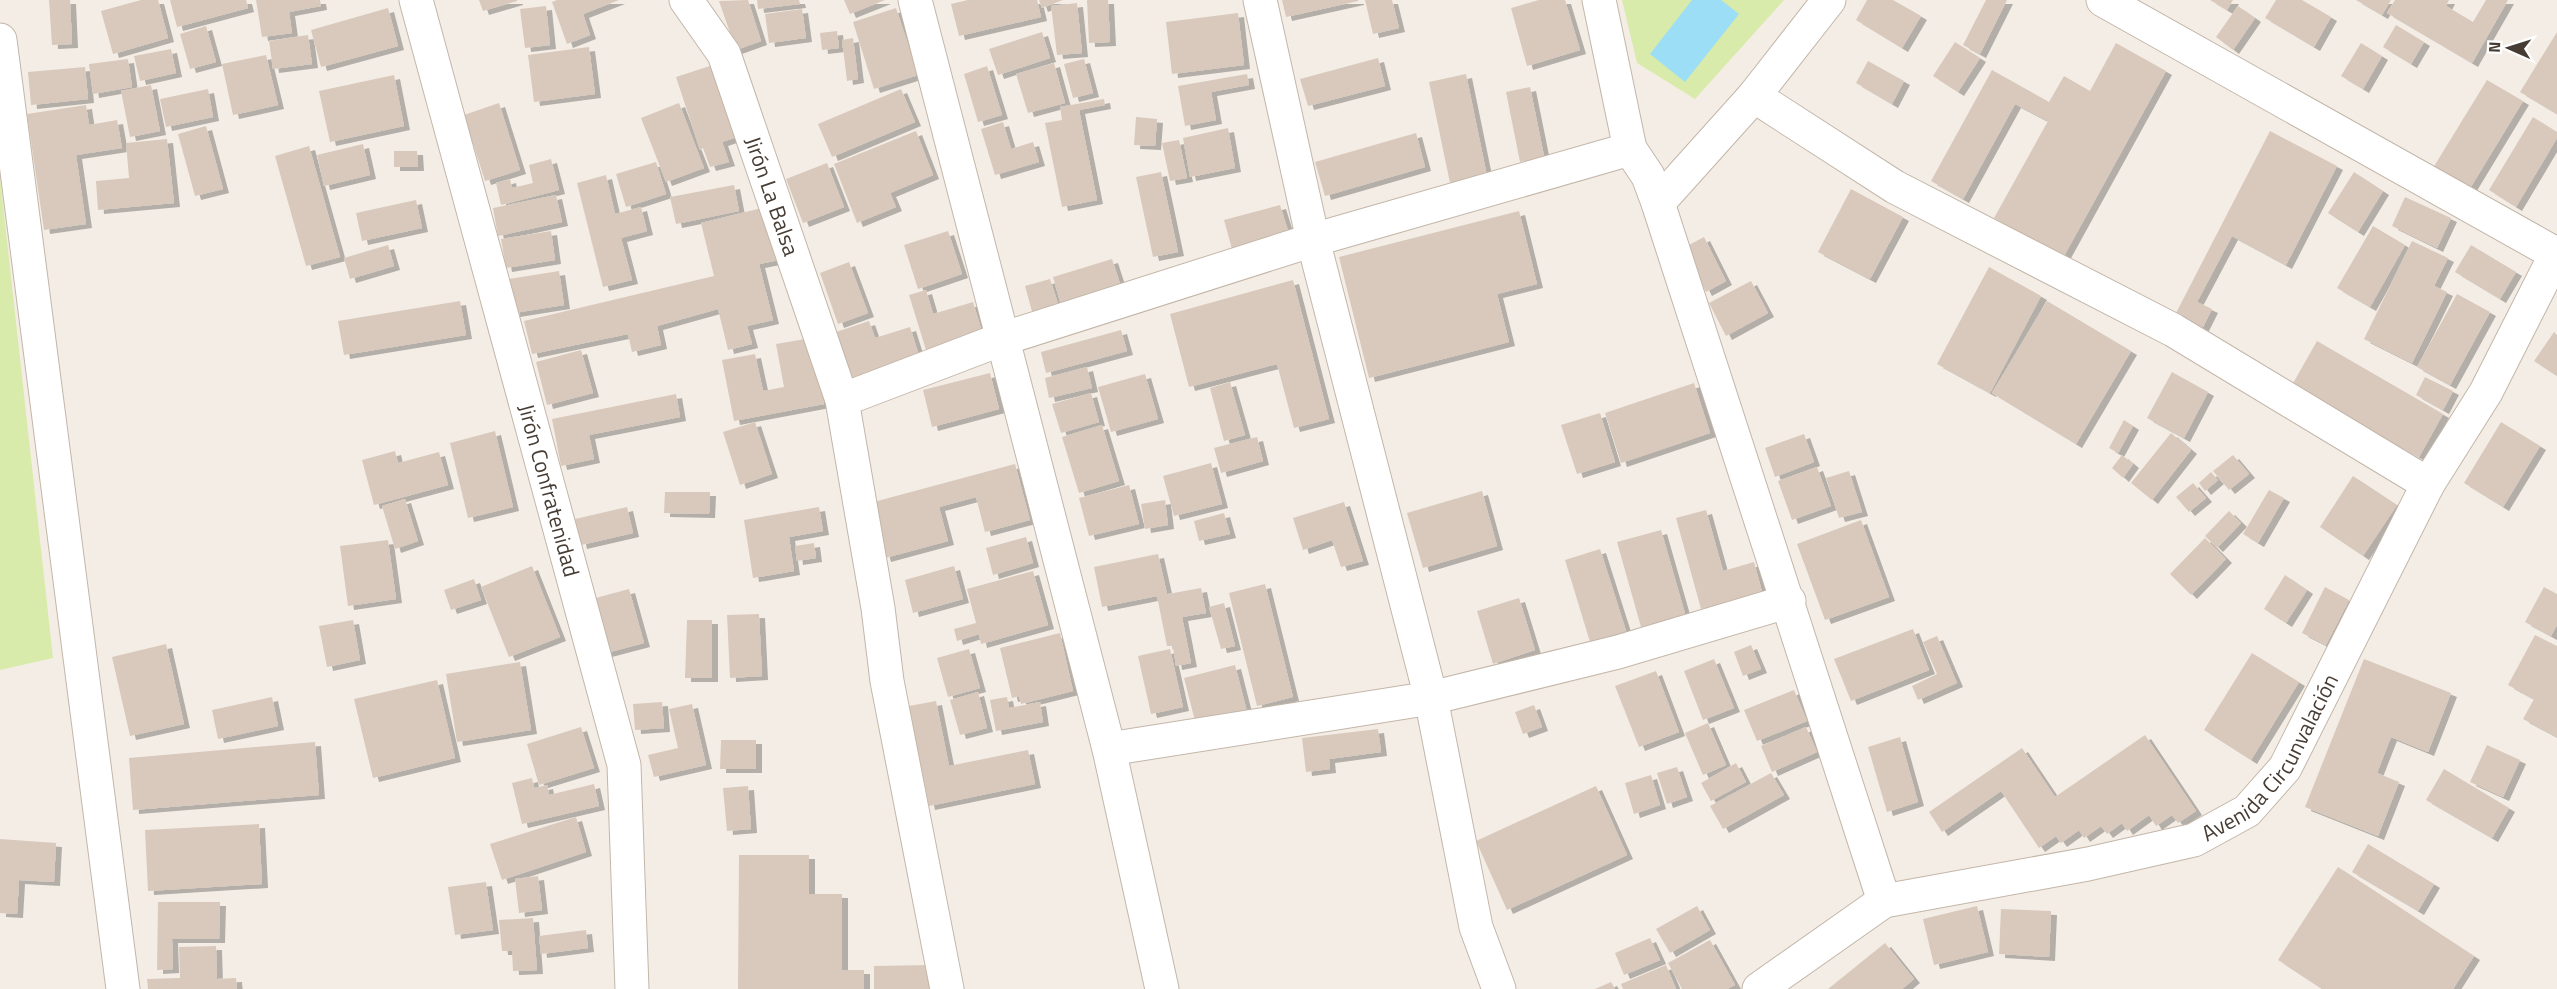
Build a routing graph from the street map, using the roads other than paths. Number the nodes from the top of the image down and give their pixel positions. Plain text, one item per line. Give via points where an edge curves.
1 (416, 0) edge
2 (687, 0) edge
3 (915, 0) edge
4 (1260, 0) edge
5 (1599, 0) edge
6 (1829, 0) edge
7 (2103, 0) edge
8 (0, 40) edge
9 (1754, 96) junction
10 (1630, 149) junction
11 (1658, 203) junction
12 (1313, 240) junction
13 (2557, 253) edge
14 (1002, 339) junction
15 (842, 400) junction
16 (2428, 484) junction
17 (1789, 601) junction
18 (1431, 698) junction
19 (1109, 749) junction
20 (1884, 901) junction
21 (123, 989) edge
22 (632, 989) edge
23 (947, 989) edge
24 (1162, 989) edge
25 (1499, 989) edge
26 (1759, 989) edge

1 - 22 street, Jirón Confratenidad via 624,765
2 - 15 street, Jirón La Balsa via 724,54
3 - 14 street
4 - 12 street
5 - 10 street
6 - 9 street
7 - 13 street
8 - 21 street
9 - 11 street
9 - 16 street via 1895,187 2173,330
10 - 11 street via 1648,176
10 - 12 street
11 - 17 street
12 - 14 street
12 - 18 street
13 - 16 street, Avenida Circunvalación via 2486,392
14 - 15 street
14 - 19 street
15 - 23 street, Jirón La Balsa via 887,681
16 - 20 street, Avenida Circunvalación via 2285,768 2247,811 2194,840 2088,864
17 - 18 street via 1618,652
17 - 20 street
18 - 19 street
18 - 25 street via 1476,927
19 - 24 street
20 - 26 street, Avenida Circunvalación

